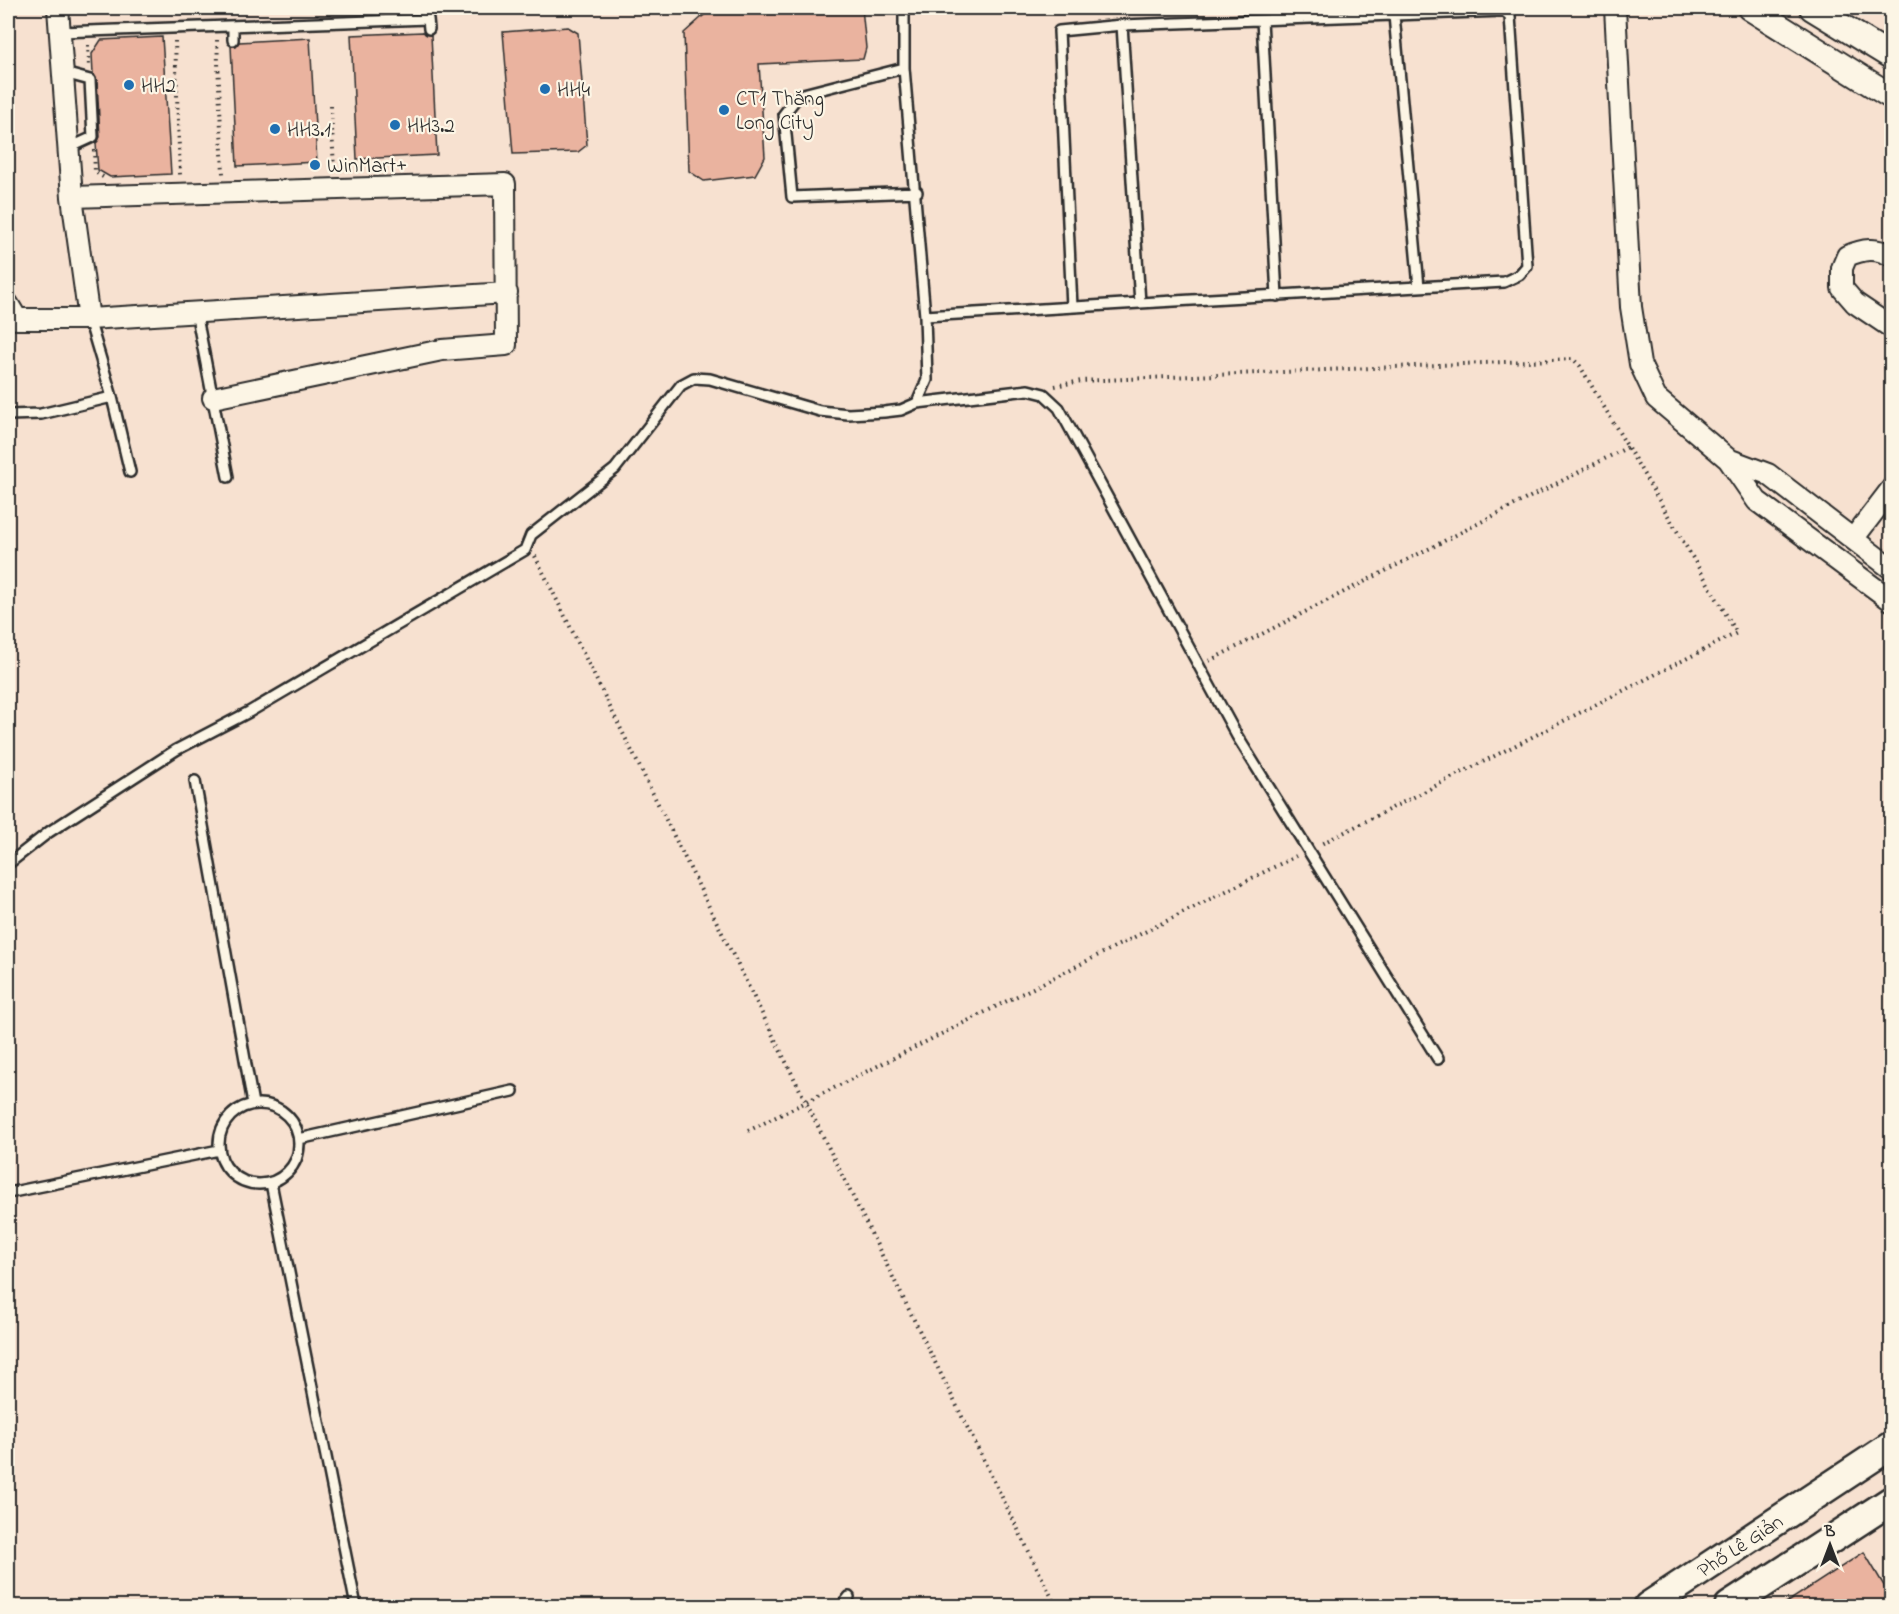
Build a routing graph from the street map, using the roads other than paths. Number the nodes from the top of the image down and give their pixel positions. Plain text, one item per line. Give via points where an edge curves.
1 (58, 8) edge
2 (904, 8) edge
3 (1615, 8) edge
4 (1750, 8) edge
5 (1812, 8) edge
6 (1394, 15) junction
7 (1262, 20) junction
8 (1122, 25) junction
9 (233, 26) junction
10 (429, 29) dead end
11 (60, 32) junction
12 (233, 40) dead end
13 (1892, 57) edge
14 (904, 68) junction
15 (64, 74) junction
16 (1892, 97) edge
17 (69, 148) junction
18 (917, 192) junction
19 (72, 197) junction
20 (1892, 256) edge
21 (1419, 287) junction
22 (507, 293) junction
23 (1277, 296) junction
24 (1140, 303) junction
25 (8, 304) edge
26 (1072, 307) junction
27 (196, 312) junction
28 (925, 316) junction
29 (89, 319) junction
30 (1892, 328) edge
31 (112, 397) junction
32 (213, 398) junction
33 (917, 403) junction
34 (8, 415) edge
35 (1728, 459) junction
36 (130, 472) dead end
37 (228, 477) dead end
38 (1892, 488) edge
39 (1853, 539) junction
40 (1892, 569) edge
41 (1892, 601) edge
42 (195, 781) dead end
43 (8, 864) edge
44 (1438, 1059) dead end
45 (513, 1090) dead end
46 (253, 1104) junction
47 (299, 1139) junction
48 (219, 1150) junction
49 (271, 1183) junction
50 (8, 1193) edge
51 (1892, 1445) edge
52 (1866, 1462) junction
53 (1891, 1501) edge
54 (849, 1597) dead end
55 (356, 1606) edge
56 (842, 1606) edge
57 (1648, 1606) edge
58 (1729, 1606) edge

1 - 11 street
2 - 14 lane
3 - 35 street via 1630,307 1640,364 1656,398
4 - 16 street
5 - 13 street
6 - 7 lane
6 - 21 lane
6 - 21 lane via 1504,10 1510,16 1527,266 1504,282
7 - 8 lane
7 - 23 lane
8 - 24 lane
8 - 26 lane via 1059,31
9 - 10 lane via 428,19
9 - 11 lane via 157,32
9 - 12 lane
11 - 15 street
14 - 18 lane
14 - 18 lane via 799,95 784,114 792,198
15 - 17 street
15 - 17 lane via 90,80 93,137
17 - 19 street
18 - 28 lane
19 - 22 street via 180,185 223,192 505,184
19 - 29 street
20 - 30 street via 1864,249 1847,256 1842,268 1842,288 1855,303
21 - 23 lane
22 - 27 street
22 - 32 street via 506,345 442,350
23 - 24 lane
24 - 26 lane
25 - 29 street via 17,319
26 - 28 lane
27 - 29 street
27 - 32 lane
28 - 33 lane via 927,380
29 - 31 lane
31 - 34 lane via 41,414
31 - 36 lane
32 - 37 lane
33 - 43 lane via 884,412 830,412 694,378 681,385 615,469 531,535 525,550 249,712 176,750 49,832
33 - 44 lane via 1028,390 1044,394 1059,408 1237,736
35 - 39 street via 1768,474
35 - 41 street via 1757,501
38 - 39 street
39 - 40 street
42 - 46 lane
45 - 47 lane
46 - 47 lane via 266,1105 288,1116
46 - 48 lane via 230,1115 223,1126
47 - 49 lane via 293,1166
48 - 49 lane via 223,1164 244,1182
48 - 50 lane
49 - 55 lane
51 - 52 main road, Phố Lê Giản
52 - 53 main road
52 - 57 main road, Phố Lê Giản
53 - 58 main road, Phố Lê Giản
54 - 56 lane

